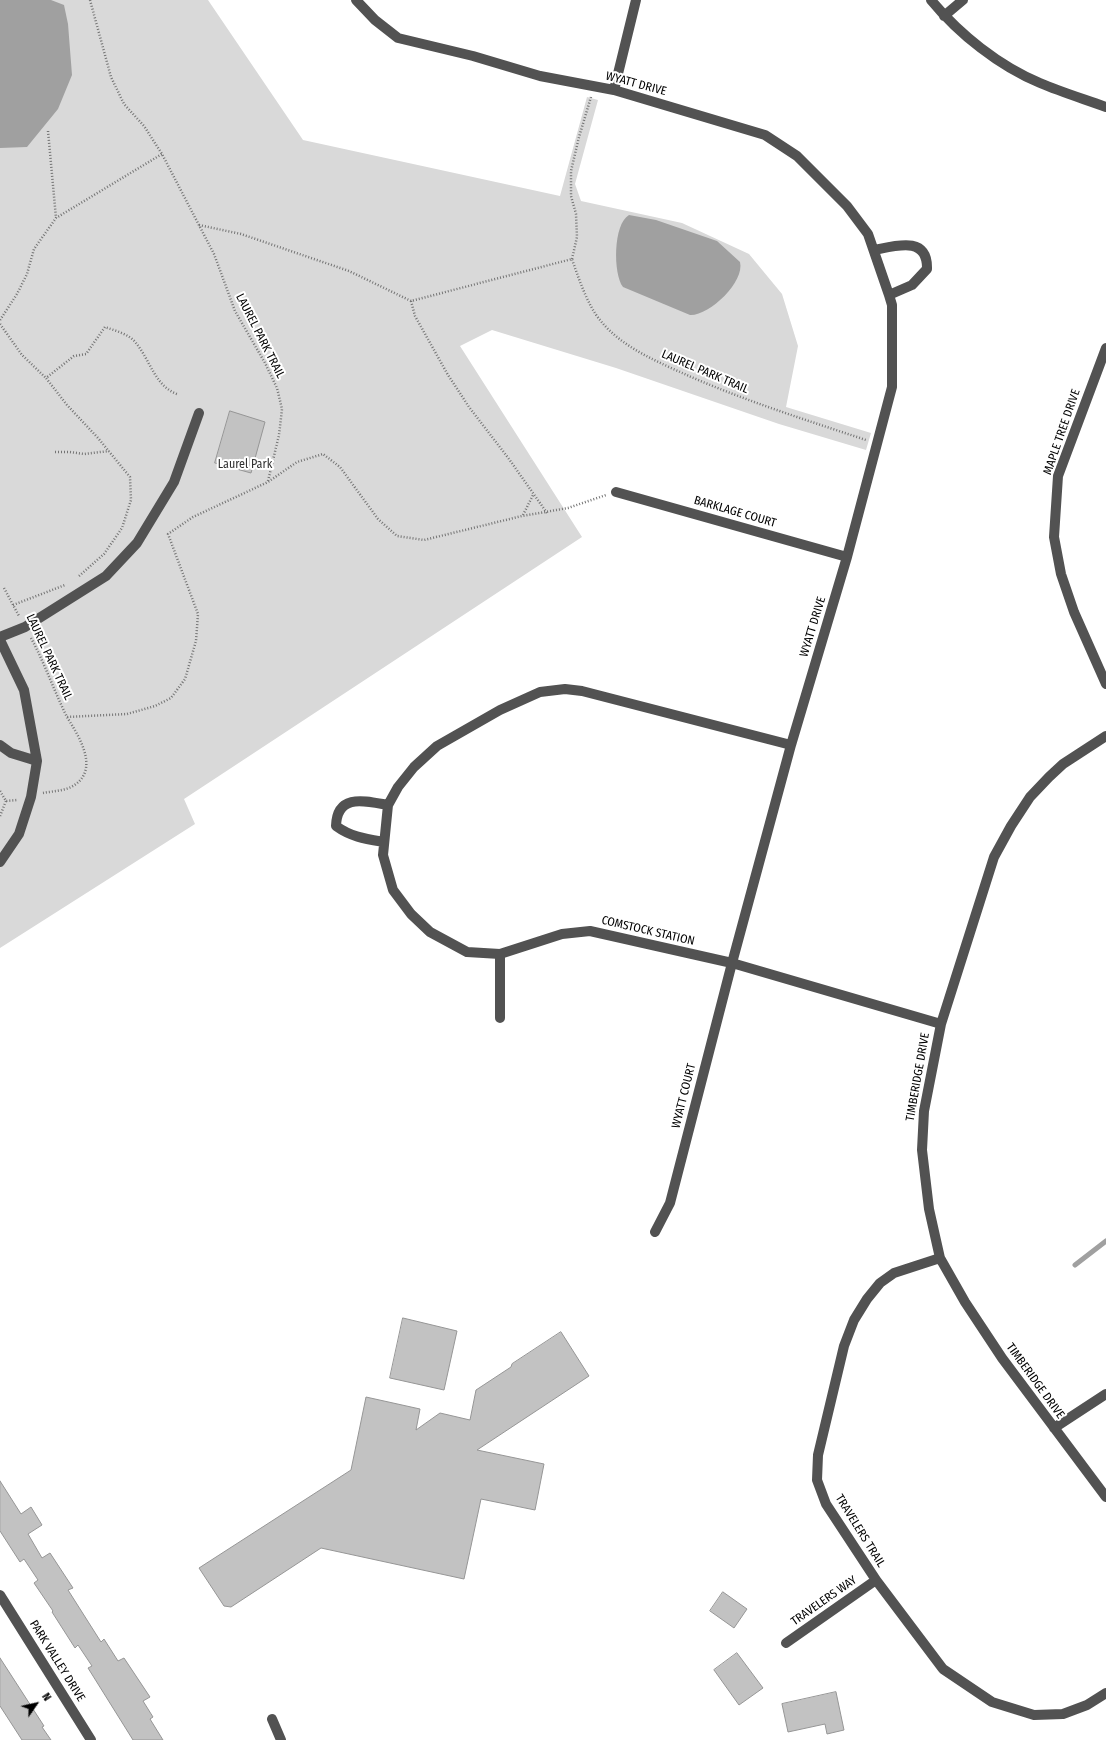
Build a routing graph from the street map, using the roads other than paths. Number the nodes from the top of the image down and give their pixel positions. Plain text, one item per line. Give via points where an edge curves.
1 (356, 0) edge
2 (636, 0) edge
3 (931, 0) edge
4 (963, 0) edge
5 (944, 16) junction
6 (614, 90) junction
7 (1106, 107) edge
8 (874, 250) junction
9 (889, 295) junction
10 (1106, 348) edge
11 (199, 413) dead end
12 (616, 492) road end
13 (847, 557) junction
14 (0, 637) edge
15 (0, 640) edge
16 (1106, 684) edge
17 (1106, 736) edge
18 (0, 745) edge
19 (791, 745) junction
20 (37, 761) junction
21 (388, 805) junction
22 (384, 842) junction
23 (0, 862) edge
24 (500, 954) junction
25 (732, 963) junction
26 (500, 1018) dead end
27 (941, 1024) junction
28 (655, 1232) dead end
29 (940, 1258) junction
30 (1106, 1394) edge
31 (1054, 1428) junction
32 (1106, 1497) edge
33 (876, 1580) junction
34 (0, 1595) edge
35 (786, 1643) dead end
36 (1106, 1693) edge
37 (272, 1718) dead end
38 (91, 1740) edge
39 (281, 1740) edge

1 - 6 street, WYATT DRIVE via 375,20 398,38 540,76
2 - 6 street
3 - 5 street
4 - 5 street
5 - 7 street via 995,59 1039,83
6 - 8 street, WYATT DRIVE via 765,135 797,156 847,206 868,234
8 - 9 street, WYATT DRIVE
8 - 9 street via 902,244 915,246 925,254 928,261 927,269 912,285
9 - 13 street, WYATT DRIVE via 892,306 892,387
10 - 16 street, MAPLE TREE DRIVE via 1058,476 1054,536 1061,574 1071,604
11 - 14 street via 174,482 137,543 106,576 25,627
12 - 13 street, BARKLAGE COURT
13 - 19 street, WYATT DRIVE
15 - 20 street via 24,690
17 - 27 street, TIMBERIDGE DRIVE via 1049,776 1030,797 1011,826 994,857
18 - 20 street via 11,753
19 - 21 street, COMSTOCK STATION via 582,691 565,689 540,692 500,710 437,746 414,767
19 - 25 street, WYATT DRIVE
20 - 23 street via 31,797 20,834
21 - 22 street, COMSTOCK STATION
21 - 22 street via 352,802 344,805 336,815 336,826 344,832 355,837
22 - 24 street, COMSTOCK STATION via 383,855 393,890 411,914 430,932 466,952
24 - 25 street, COMSTOCK STATION via 562,934 590,931
24 - 26 street
25 - 27 street, COMSTOCK STATION
25 - 28 street, WYATT COURT via 670,1203
27 - 29 street, TIMBERIDGE DRIVE via 924,1111 922,1143 929,1208
29 - 31 street, TIMBERIDGE DRIVE via 1002,1358
29 - 33 street, TRAVELERS TRAIL via 894,1273 866,1298 844,1346 818,1455 817,1480 826,1504
30 - 31 street
31 - 32 street, TIMBERIDGE DRIVE
33 - 35 street, TRAVELERS WAY
33 - 36 street, TRAVELERS TRAIL via 943,1669 992,1702 1034,1715 1064,1714 1087,1705
34 - 38 street, PARK VALLEY DRIVE
37 - 39 street

